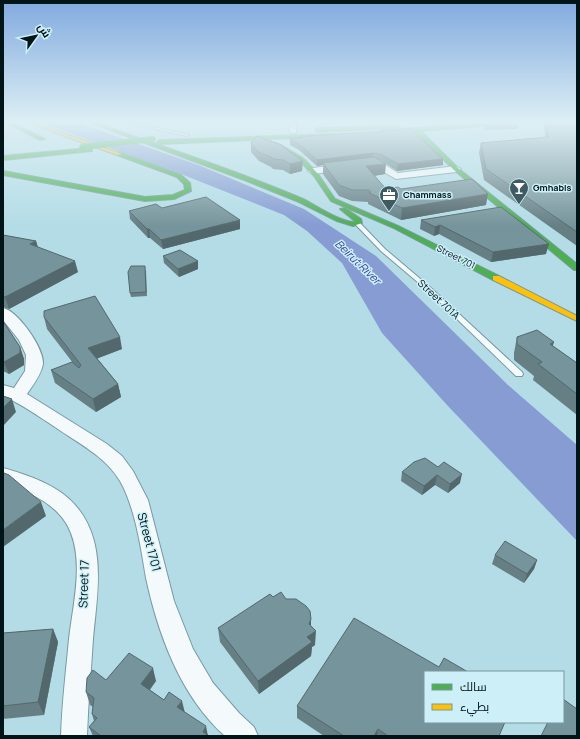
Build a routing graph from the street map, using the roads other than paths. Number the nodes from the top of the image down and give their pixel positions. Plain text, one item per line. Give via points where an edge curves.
1 (129, 157) edge
2 (190, 157) edge
3 (298, 157) edge
4 (444, 157) edge
5 (456, 169) junction
6 (313, 171) junction
7 (5, 173) edge
8 (333, 200) junction
9 (358, 224) junction
10 (409, 225) dead end
11 (396, 227) junction
12 (577, 268) edge
13 (3, 312) edge
14 (577, 319) edge
15 (519, 374) dead end
16 (10, 392) edge
17 (3, 475) edge
18 (74, 736) edge
19 (245, 736) edge

1 - 7 street via 181,177 188,182 188,191 174,197 145,199
2 - 9 street via 313,206 349,224
3 - 6 street
4 - 5 street
5 - 6 street via 399,176 373,163
5 - 12 street via 500,210
6 - 8 street
8 - 9 street via 359,220
8 - 11 street, Street 701
9 - 15 lane, Street 701A
10 - 11 street
11 - 14 street, Street 701
13 - 16 street via 31,346 34,355 33,371
16 - 19 street, Street 1701 via 89,441 121,468 136,494 175,639 209,699 231,725
17 - 18 street, Street 17 via 51,496 74,518 83,536 87,567

